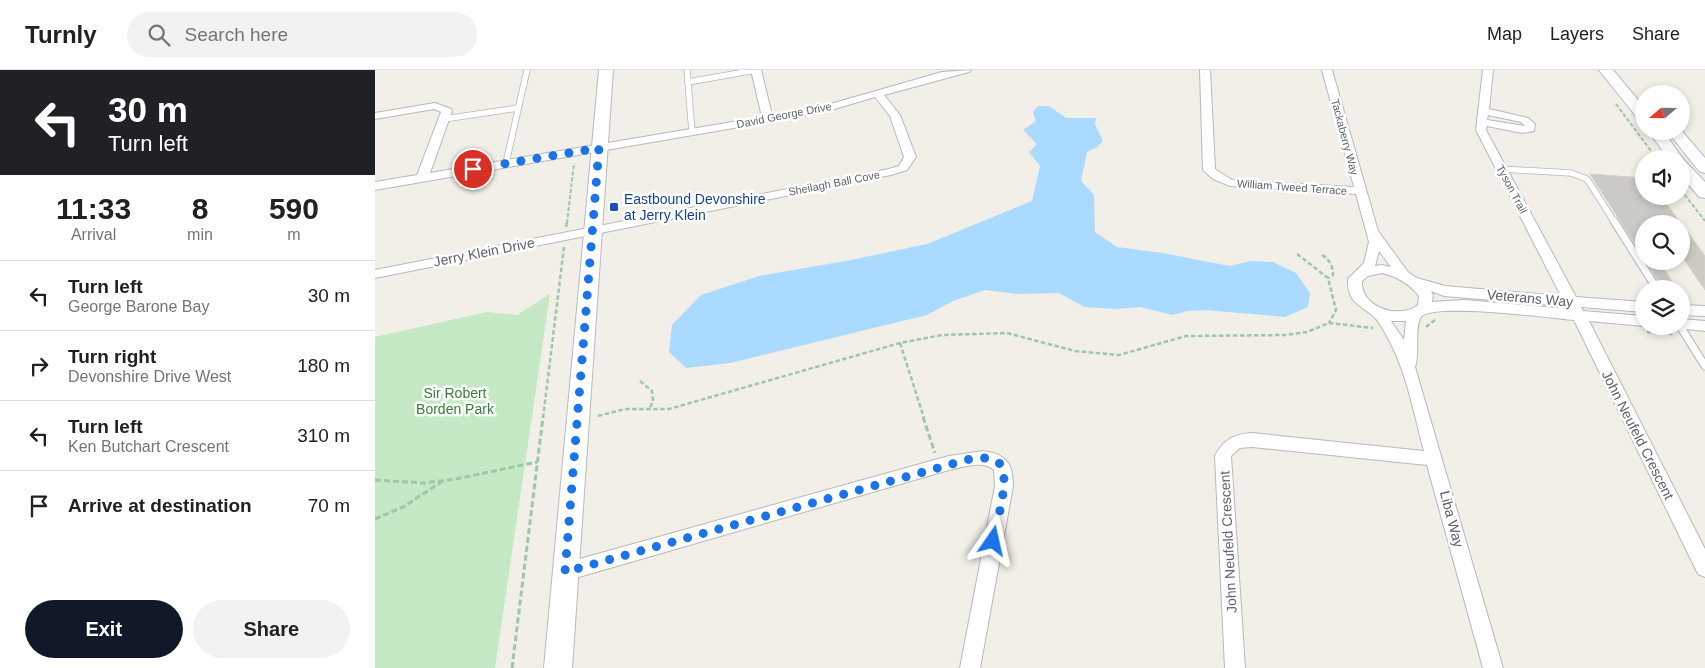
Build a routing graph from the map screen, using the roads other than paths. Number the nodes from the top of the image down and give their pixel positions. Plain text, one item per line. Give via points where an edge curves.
1 (527, 70) edge
2 (605, 70) edge
3 (687, 70) edge
4 (756, 70) edge
5 (965, 70) edge
6 (1205, 70) edge
7 (1327, 70) edge
8 (1486, 70) edge
9 (1606, 70) edge
10 (1623, 70) edge
11 (687, 82) junction
12 (1636, 85) edge
13 (877, 93) junction
14 (1635, 106) edge
15 (519, 108) junction
16 (375, 116) edge
17 (767, 118) junction
18 (444, 119) junction
19 (692, 132) junction
20 (1662, 140) edge
21 (1682, 140) edge
22 (599, 148) junction
23 (1670, 150) edge
24 (506, 163) junction
25 (1705, 167) edge
26 (1502, 169) junction
27 (1690, 175) edge
28 (422, 178) junction
29 (375, 186) edge
30 (1360, 192) junction
31 (1705, 193) edge
32 (594, 230) junction
33 (1373, 233) junction
34 (1364, 272) junction
35 (1402, 273) junction
36 (375, 274) edge
37 (1651, 280) edge
38 (1417, 282) junction
39 (1635, 307) edge
40 (1575, 308) junction
41 (1690, 310) edge
42 (1420, 311) junction
43 (1705, 311) edge
44 (1378, 312) junction
45 (1635, 323) edge
46 (1705, 326) edge
47 (1690, 327) edge
48 (1686, 335) edge
49 (1705, 366) edge
50 (1409, 370) junction
51 (1435, 459) junction
52 (1705, 568) edge
53 (565, 572) junction
54 (558, 668) edge
55 (970, 668) edge
56 (1235, 668) edge
57 (1493, 668) edge

1 - 15 lane
2 - 22 street
3 - 11 lane
4 - 11 lane
4 - 17 street
5 - 13 street, David George Drive
6 - 30 street, William Tweed Terrace via 1209,170 1217,178 1231,183
7 - 30 street, Tackaberry Way
8 - 26 street, Tyson Trail via 1481,130
9 - 14 street
10 - 12 street
11 - 19 lane
13 - 17 street, David George Drive via 821,110
13 - 32 street, Sheilagh Ball Cove via 895,115 910,157 903,168
15 - 18 lane
15 - 24 lane
16 - 18 street via 435,106 447,111
17 - 19 street, David George Drive
18 - 28 street
19 - 22 street, David George Drive
20 - 23 street
21 - 25 street
22 - 24 street, David George Drive
22 - 32 street
24 - 28 street, David George Drive
26 - 37 lane via 1571,173 1587,180
26 - 40 street, Tyson Trail
27 - 31 street
28 - 29 street, David George Drive
30 - 33 street, Tackaberry Way
32 - 36 street, Jerry Klein Drive
32 - 53 street
33 - 34 street via 1371,262
33 - 35 street
34 - 35 street via 1381,269
34 - 44 street via 1355,279 1354,291
35 - 38 street
38 - 40 street, Veterans Way via 1444,291
38 - 42 street via 1426,295
39 - 40 street, Veterans Way
40 - 42 street, Veterans Way via 1464,305
40 - 45 street, Veterans Way
40 - 52 street, John Neufeld Crescent
41 - 43 street
42 - 44 street via 1398,317
42 - 50 street, Liba Way via 1411,331
44 - 50 street, Liba Way via 1390,329
46 - 47 street
48 - 49 lane
50 - 51 street, Liba Way
51 - 56 street, John Neufeld Crescent via 1252,440 1230,446 1223,456
51 - 57 street, Liba Way
53 - 54 street
53 - 55 street via 939,467 988,458 1000,464 1004,486

